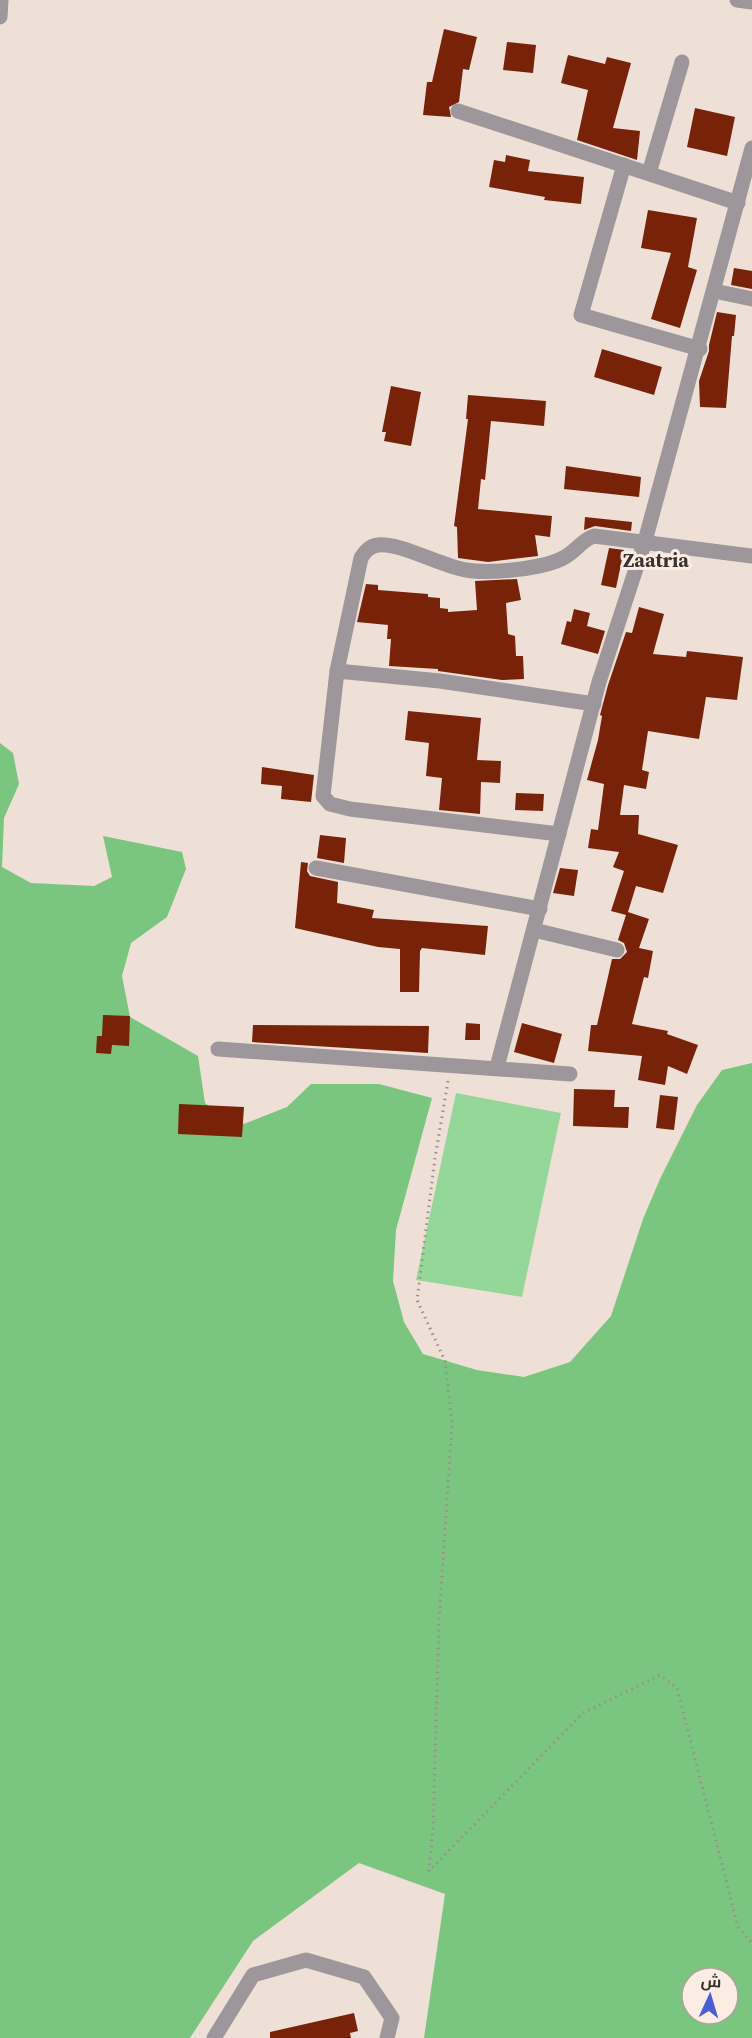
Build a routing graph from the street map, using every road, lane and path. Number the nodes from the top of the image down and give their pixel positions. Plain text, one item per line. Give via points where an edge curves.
1 (1, 0) edge
2 (737, 0) edge
3 (752, 2) edge
4 (0, 17) edge
5 (682, 62) dead end
6 (458, 111) dead end
7 (752, 148) edge
8 (624, 165) junction
9 (649, 173) junction
10 (738, 203) junction
11 (714, 291) junction
12 (752, 299) edge
13 (699, 348) junction
14 (645, 541) junction
15 (752, 556) edge
16 (337, 671) junction
17 (594, 704) junction
18 (559, 834) junction
19 (316, 867) dead end
20 (540, 909) junction
21 (534, 930) junction
22 (617, 950) dead end
23 (218, 1049) dead end
24 (451, 1065) junction
25 (497, 1067) junction
26 (570, 1074) dead end
27 (752, 1943) edge
28 (214, 2038) edge
29 (387, 2038) edge

1 - 4 street
2 - 3 street
5 - 9 street
6 - 8 street
7 - 10 street
8 - 9 street
8 - 13 street via 581,315
9 - 10 street
10 - 11 street
11 - 12 street
11 - 13 street
13 - 14 street
14 - 15 street
14 - 16 street via 594,536 565,557 542,565 468,571 397,548 379,545 367,549 361,558
14 - 17 street
16 - 17 street via 440,681
16 - 18 street via 323,780 323,796 330,804
17 - 18 street
18 - 20 street
19 - 20 street
20 - 21 street
21 - 22 street
21 - 25 street
23 - 24 street
24 - 25 street
24 - 27 path via 417,1300 445,1360 452,1424 438,1621 429,1871 583,1713 660,1675 676,1688 738,1927
25 - 26 street
28 - 29 street via 253,1976 306,1960 364,1977 392,2018

